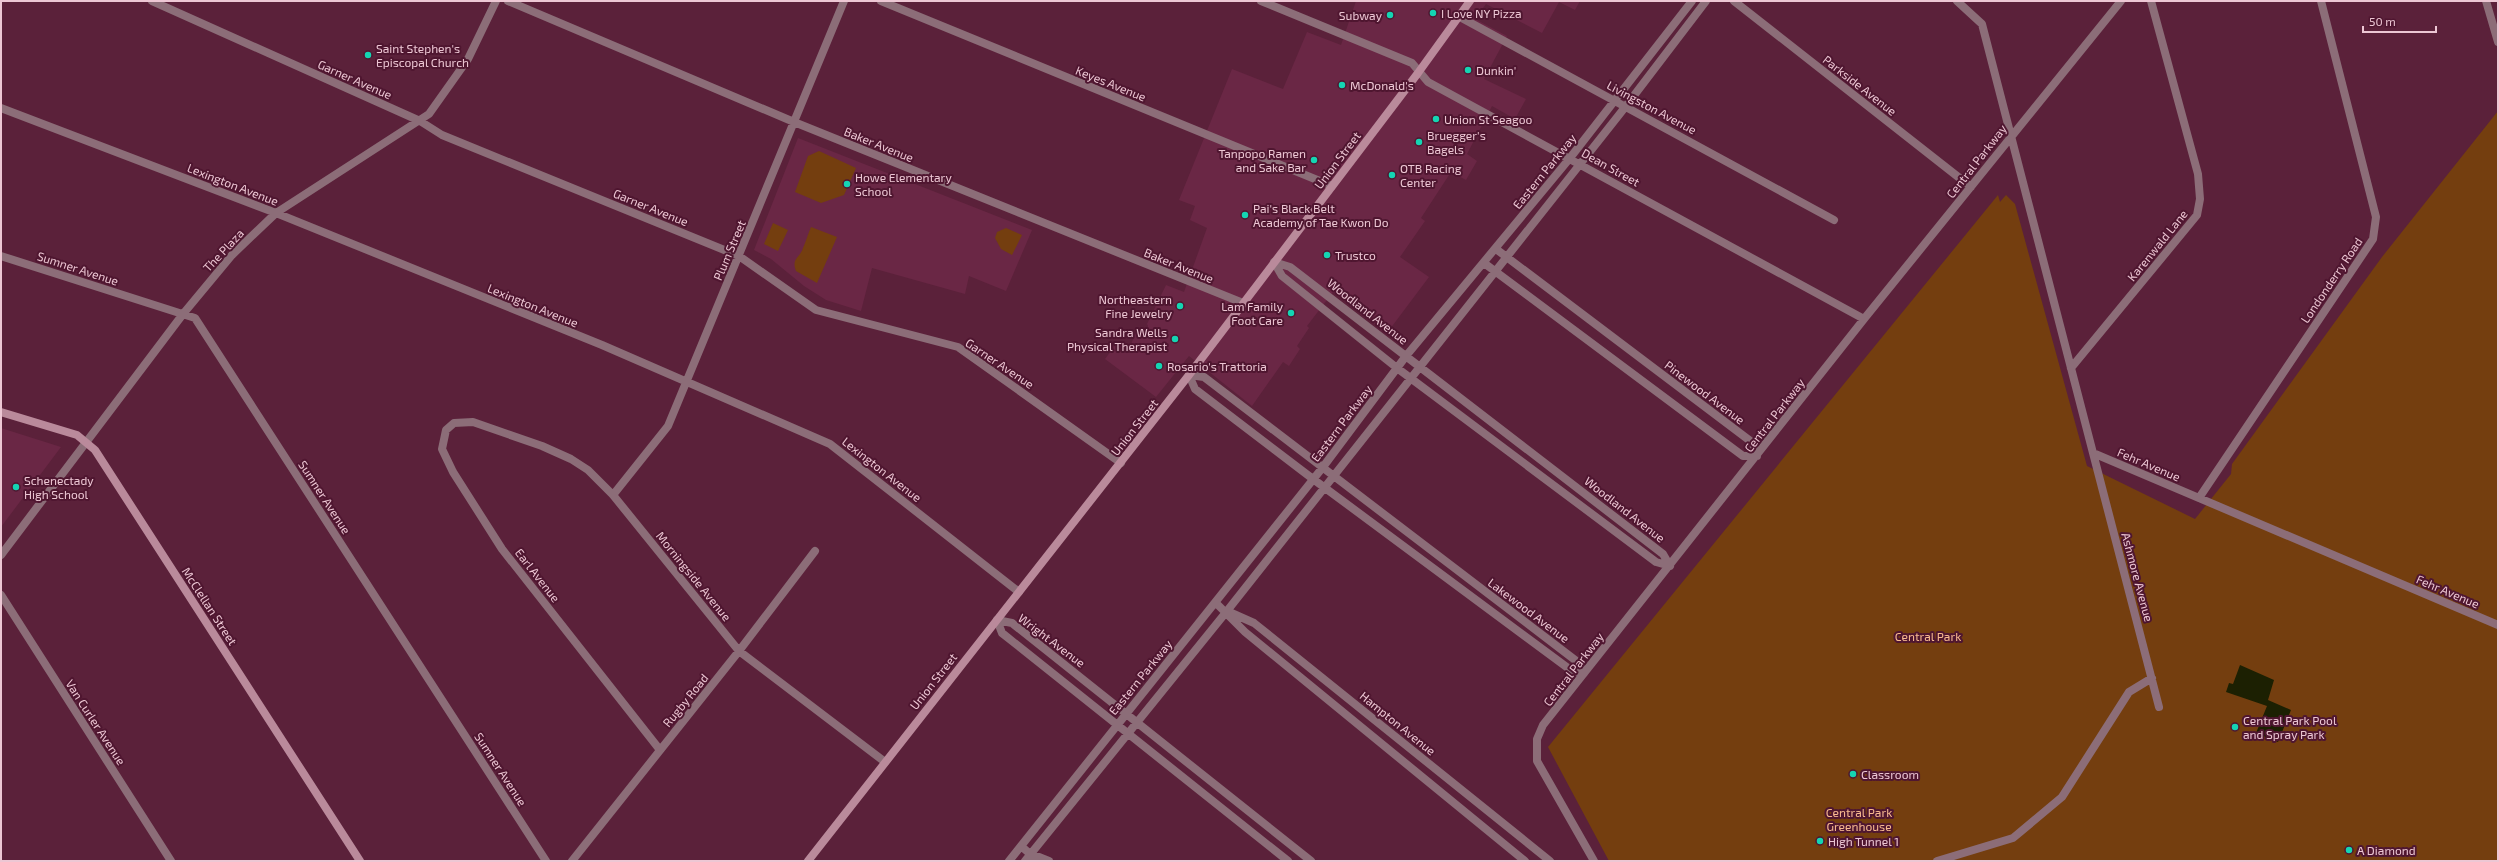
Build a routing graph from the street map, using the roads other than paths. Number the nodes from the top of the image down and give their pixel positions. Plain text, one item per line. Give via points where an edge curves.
1 (152, 1) edge
2 (496, 1) edge
3 (508, 1) edge
4 (844, 1) edge
5 (881, 1) edge
6 (1261, 1) edge
7 (1470, 1) edge
8 (1692, 1) edge
9 (1706, 1) edge
10 (1734, 1) edge
11 (1957, 1) edge
12 (2121, 1) edge
13 (2151, 1) edge
14 (2321, 1) edge
15 (2486, 1) edge
16 (1458, 16) junction
17 (2498, 42) edge
18 (1418, 73) junction
19 (1615, 101) junction
20 (1626, 106) junction
21 (1, 108) edge
22 (420, 121) junction
23 (794, 122) junction
24 (2010, 137) junction
25 (1570, 158) junction
26 (1580, 163) junction
27 (1332, 186) junction
28 (1971, 187) junction
29 (276, 213) junction
30 (1834, 220) dead end
31 (1496, 249) junction
32 (1, 256) edge
33 (739, 256) junction
34 (1506, 258) junction
35 (1274, 262) junction
36 (1484, 263) junction
37 (1496, 271) junction
38 (1242, 303) junction
39 (183, 314) junction
40 (1864, 319) junction
41 (1406, 356) junction
42 (1420, 366) junction
43 (1397, 368) junction
44 (2071, 368) junction
45 (1189, 375) junction
46 (1411, 377) junction
47 (686, 383) junction
48 (1, 412) edge
49 (1258, 418) junction
50 (477, 423) joint
51 (1249, 428) junction
52 (86, 441) junction
53 (2093, 453) junction
54 (1757, 456) junction
55 (1121, 463) junction
56 (1323, 467) junction
57 (1333, 475) junction
58 (1313, 479) junction
59 (1323, 487) junction
60 (613, 495) junction
61 (2199, 498) junction
62 (815, 552) dead end
63 (1, 555) edge
64 (1670, 566) junction
65 (1019, 592) junction
66 (1, 595) edge
67 (1216, 603) junction
68 (1227, 612) junction
69 (997, 620) junction
70 (2498, 625) edge
71 (739, 652) junction
72 (1584, 673) junction
73 (2152, 678) junction
74 (2159, 707) dead end
75 (1127, 713) junction
76 (1136, 722) junction
77 (1117, 724) junction
78 (1127, 732) junction
79 (660, 750) junction
80 (885, 762) junction
81 (1021, 846) junction
82 (1031, 854) junction
83 (171, 861) edge
84 (360, 861) edge
85 (546, 861) edge
86 (572, 861) edge
87 (808, 861) edge
88 (1009, 861) edge
89 (1025, 861) edge
90 (1038, 861) edge
91 (1049, 861) edge
92 (1288, 861) edge
93 (1311, 861) edge
94 (1525, 861) edge
95 (1550, 861) edge
96 (1594, 861) edge
97 (1937, 861) edge

1 - 22 street, Garner Avenue
2 - 22 street, The Plaza via 468,59 429,114
3 - 23 street, Baker Avenue
4 - 23 street, Plum Street
5 - 27 street, Keyes Avenue
6 - 18 street, Dean Street via 1412,63
7 - 16 main road, Union Street
8 - 19 street, Eastern Parkway
9 - 20 street, Eastern Parkway
10 - 28 street, Parkside Avenue
11 - 24 street via 1982,24
12 - 24 street, Central Parkway
13 - 44 street, Karenwald Lane via 2198,174 2200,199 2197,215
14 - 61 street, Londonderry Road via 2376,217 2374,239
15 - 17 street
16 - 18 main road, Union Street
16 - 19 street, Livingston Avenue
18 - 25 street, Dean Street via 1428,82
18 - 27 main road, Union Street
19 - 20 street, Livingston Avenue
19 - 25 street, Eastern Parkway
20 - 26 street, Eastern Parkway
20 - 30 street, Livingston Avenue
21 - 29 street, Lexington Avenue
22 - 29 street, The Plaza
22 - 33 street, Garner Avenue via 442,135
23 - 33 street, Plum Street
23 - 38 street, Baker Avenue
24 - 28 street, Central Parkway
24 - 44 street
25 - 26 street, Dean Street
25 - 31 street, Eastern Parkway
26 - 34 street, Eastern Parkway
26 - 40 street, Dean Street
27 - 35 main road, Union Street
28 - 40 street, Central Parkway
29 - 39 street, The Plaza via 232,256
29 - 47 street, Lexington Avenue via 602,345
31 - 34 street, Pinewood Avenue
31 - 36 street, Eastern Parkway
32 - 39 street, Sumner Avenue
33 - 47 street, Plum Street
33 - 55 street, Garner Avenue via 816,310 958,347
34 - 37 street, Eastern Parkway
34 - 54 street, Pinewood Avenue via 1753,442
35 - 38 main road, Union Street
35 - 41 street, Woodland Avenue via 1290,267
35 - 43 street, Woodland Avenue via 1282,276
36 - 37 street
36 - 41 street, Eastern Parkway
37 - 42 street, Eastern Parkway
37 - 54 street via 1743,456
38 - 45 main road, Union Street
39 - 52 street, The Plaza
39 - 85 street, Sumner Avenue via 195,318
40 - 54 street, Central Parkway
41 - 42 street, Woodland Avenue
41 - 43 street, Eastern Parkway
42 - 46 street, Eastern Parkway
42 - 64 street, Woodland Avenue via 1663,554
43 - 46 street, Woodland Avenue
43 - 56 street, Eastern Parkway
44 - 53 street
45 - 49 street, Lakewood Avenue via 1204,377
45 - 51 street, Lakewood Avenue via 1195,389
45 - 55 main road, Union Street
46 - 57 street, Eastern Parkway
46 - 64 street, Woodland Avenue via 1656,562
47 - 60 street, Plum Street via 668,426
47 - 65 street, Lexington Avenue via 830,444
48 - 52 main road, McClellan Street via 77,435
49 - 51 street
49 - 56 street, Lakewood Avenue
50 - 60 street, Morningside Avenue via 571,458 588,470
50 - 79 street, Earl Avenue via 454,423 446,430 442,449 452,472 502,548
51 - 58 street, Lakewood Avenue
52 - 63 street, The Plaza
52 - 84 main road, McClellan Street via 99,456
53 - 61 street, Fehr Avenue
53 - 73 street, Ashmore Avenue
54 - 64 street, Central Parkway
55 - 65 main road, Union Street
56 - 57 street, Lakewood Avenue
56 - 58 street, Eastern Parkway
57 - 59 street, Eastern Parkway
57 - 72 street, Lakewood Avenue via 1579,663
58 - 59 street, Lakewood Avenue
58 - 67 street, Eastern Parkway
59 - 68 street, Eastern Parkway
59 - 72 street, Lakewood Avenue via 1572,671
60 - 71 street, Morningside Avenue
61 - 70 street, Fehr Avenue
62 - 71 street, Rugby Road
64 - 72 street, Central Parkway
65 - 69 main road, Union Street
66 - 83 street, Van Curler Avenue
67 - 68 street, Hampton Avenue
67 - 75 street, Eastern Parkway
68 - 76 street, Eastern Parkway
68 - 94 street, Hampton Avenue via 1245,632
68 - 95 street, Hampton Avenue via 1254,623
69 - 75 street, Wright Avenue via 1012,622
69 - 77 street, Wright Avenue via 1002,633
69 - 80 main road, Union Street
71 - 79 street, Rugby Road
71 - 80 street, Morningside Avenue
72 - 96 street, Central Parkway via 1544,725 1536,750 1537,761
73 - 74 street, Ashmore Avenue
73 - 97 street via 2129,692 2062,797 2013,838
75 - 76 street, Wright Avenue
75 - 77 street, Eastern Parkway
76 - 78 street, Eastern Parkway
76 - 93 street, Wright Avenue
77 - 78 street, Wright Avenue
77 - 81 street, Eastern Parkway
78 - 82 street, Eastern Parkway
78 - 92 street, Wright Avenue
79 - 86 street, Rugby Road
80 - 87 main road, Union Street
81 - 82 street
81 - 88 street, Eastern Parkway
82 - 89 street, Eastern Parkway
82 - 90 street
82 - 91 street

